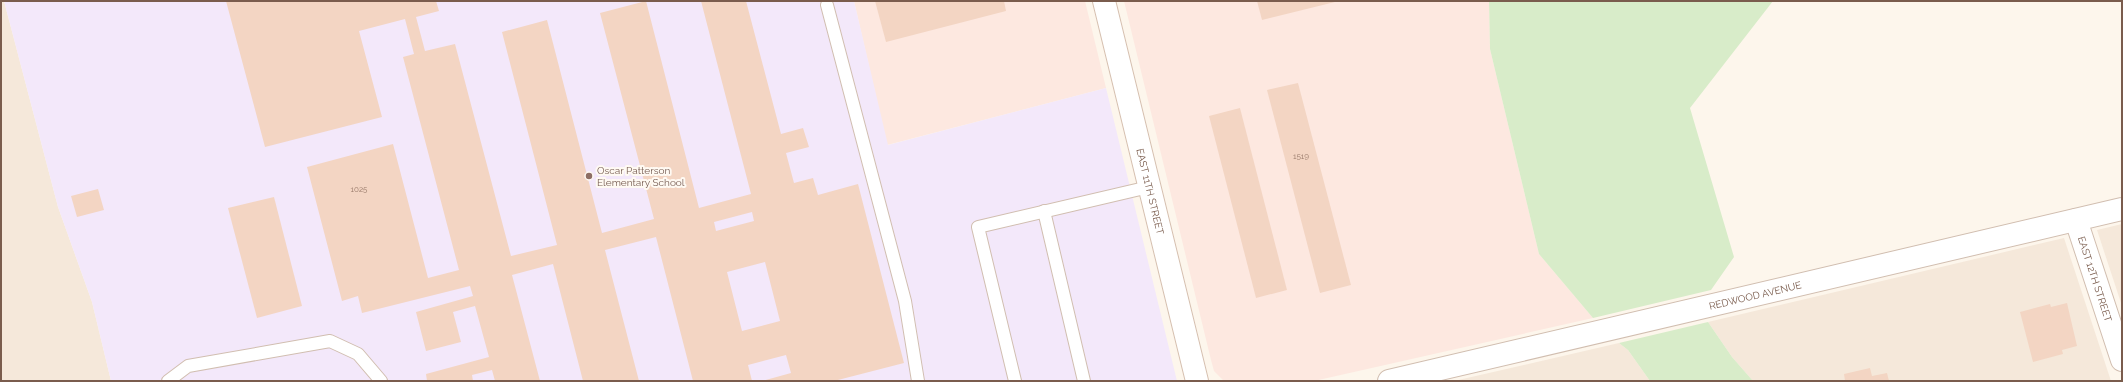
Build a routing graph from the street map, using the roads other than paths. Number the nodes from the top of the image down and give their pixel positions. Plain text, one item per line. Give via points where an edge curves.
1 (1104, 1) edge
2 (828, 5) dead end
3 (1149, 187) junction
4 (2122, 209) edge
5 (1044, 211) junction
6 (2076, 220) junction
7 (2122, 360) edge
8 (168, 381) edge
9 (381, 381) edge
10 (918, 381) edge
11 (1015, 381) edge
12 (1084, 381) edge
13 (1197, 381) edge
14 (1389, 381) edge

1 - 3 street, EAST 11TH STREET
2 - 10 lane via 905,301
3 - 5 lane
3 - 13 street, EAST 11TH STREET
4 - 6 street, REDWOOD AVENUE
5 - 11 lane via 978,227
5 - 12 lane
6 - 7 street, EAST 12TH STREET
6 - 14 street, REDWOOD AVENUE
8 - 9 lane via 188,366 330,341 358,354

